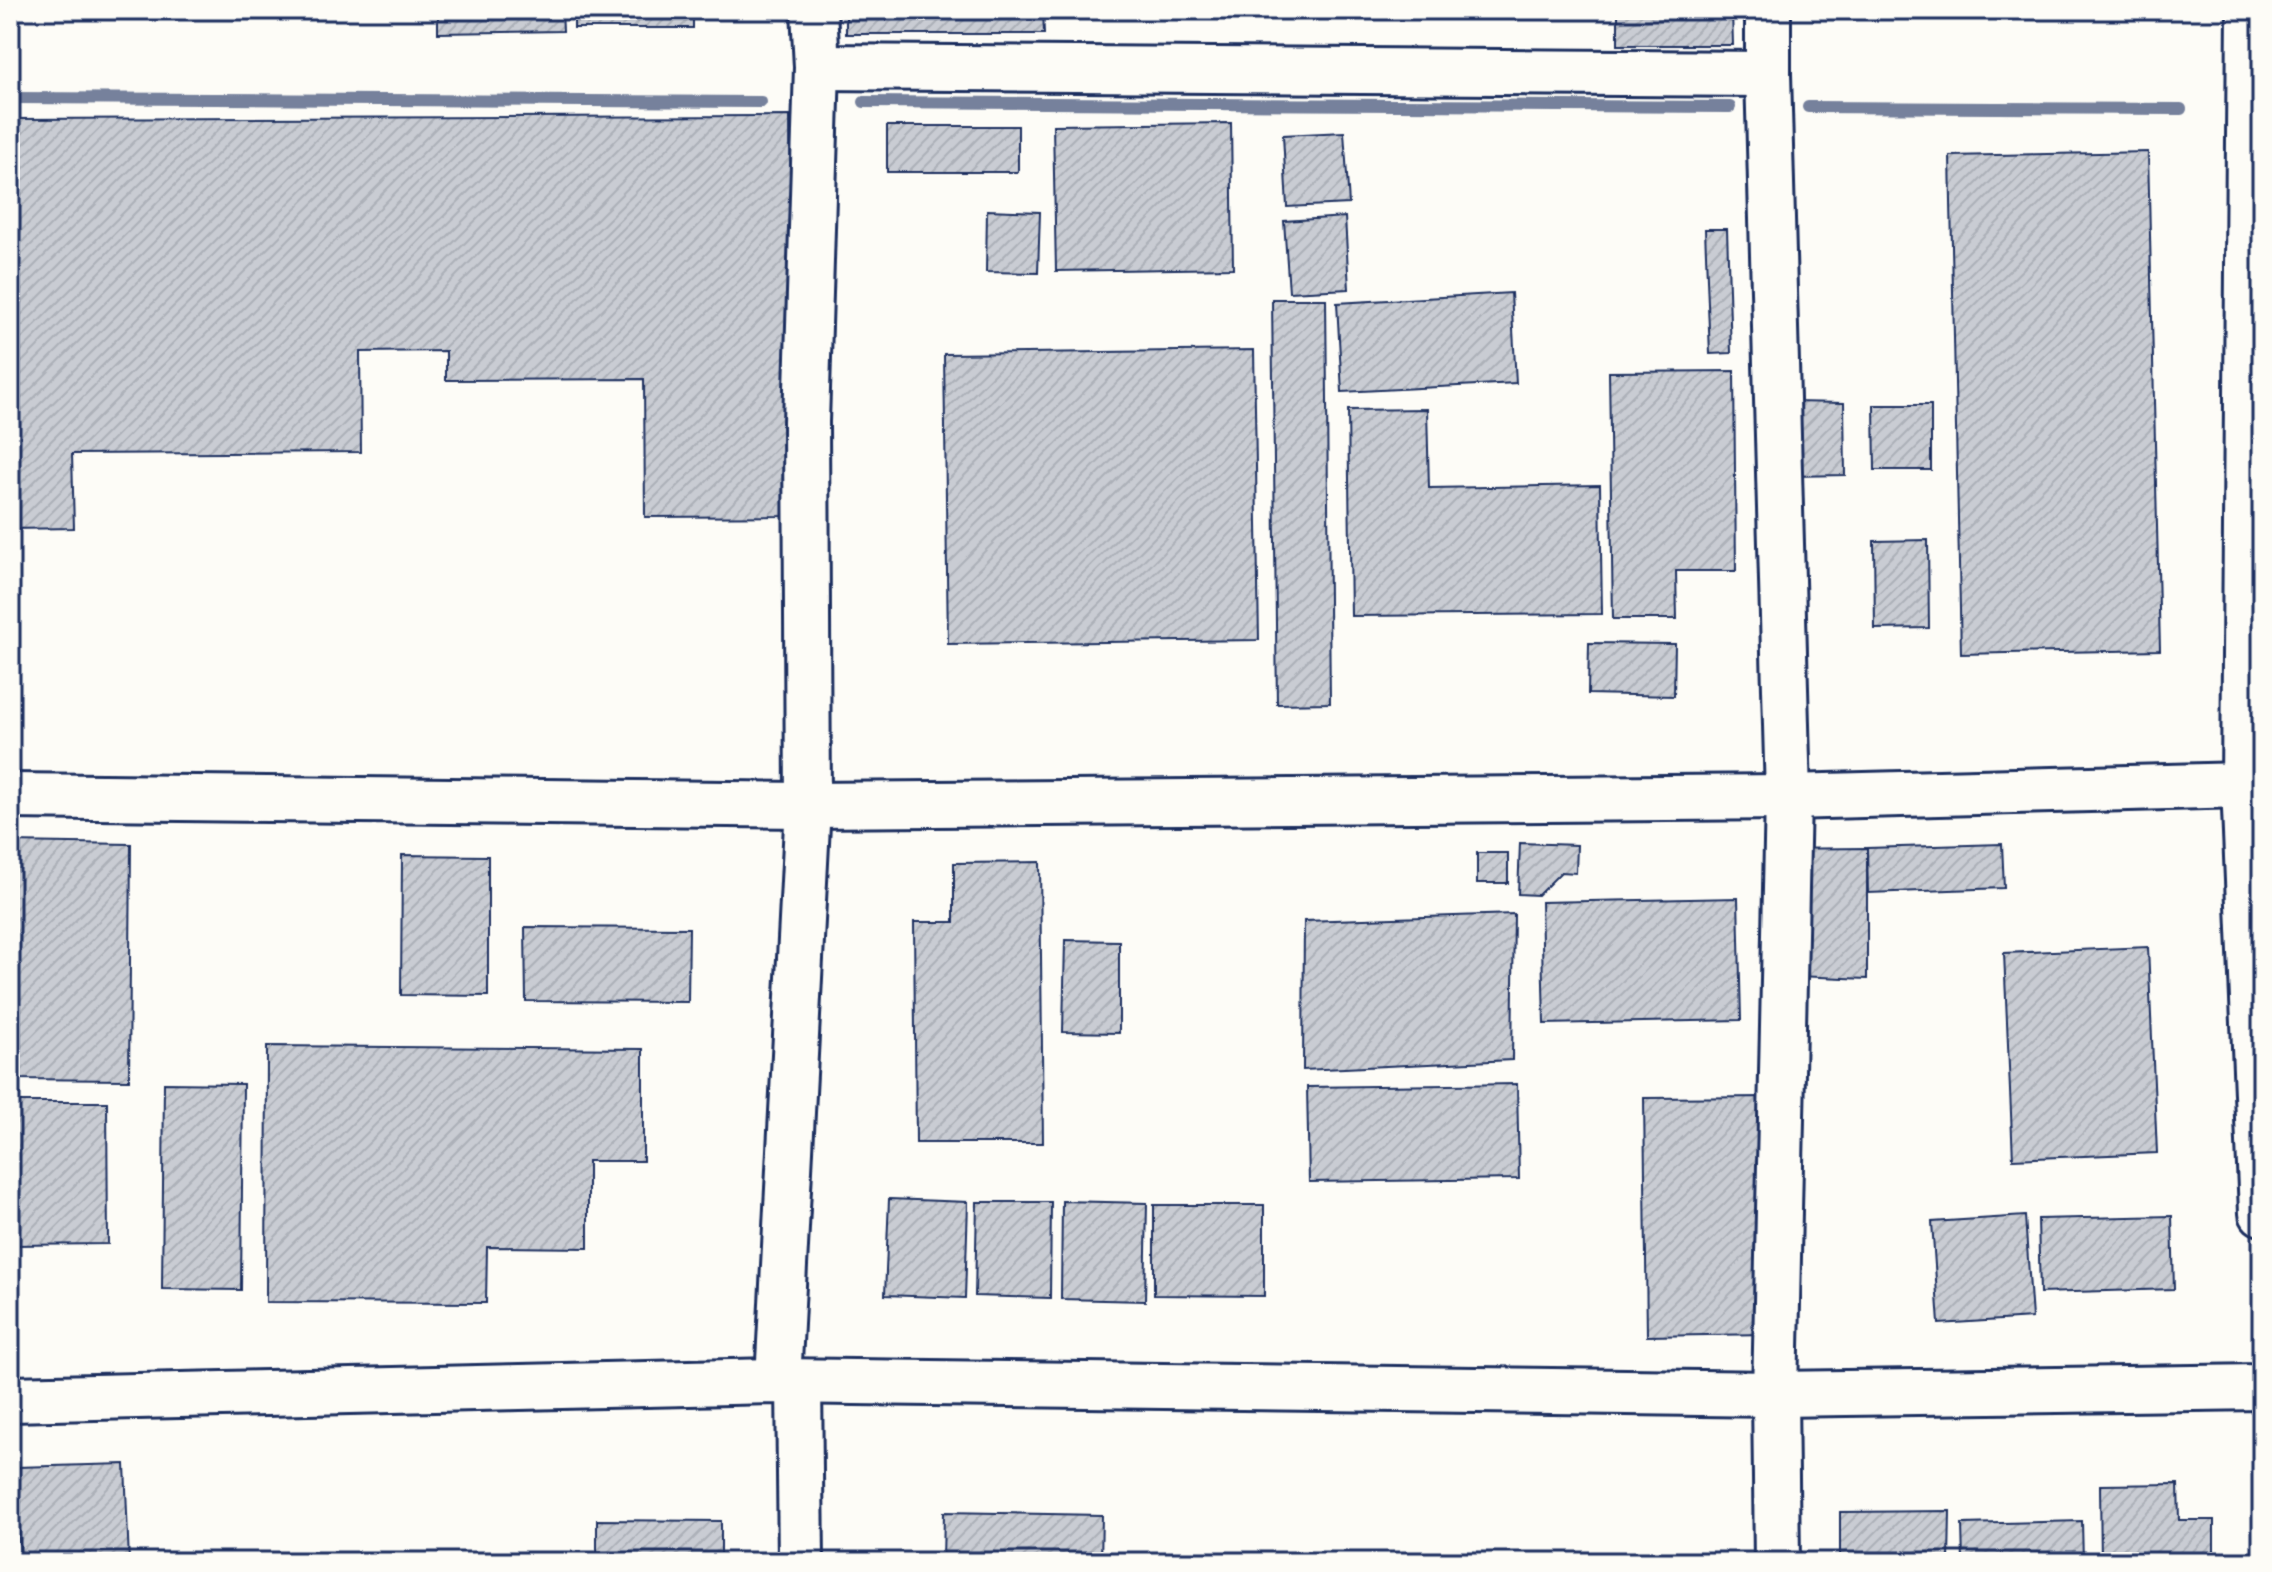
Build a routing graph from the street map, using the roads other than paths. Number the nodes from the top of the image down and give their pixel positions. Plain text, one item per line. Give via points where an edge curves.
1 (814, 10) edge
2 (1768, 10) edge
3 (2250, 10) edge
4 (817, 67) junction
5 (1768, 74) junction
6 (2256, 91) edge
7 (2244, 785) junction
8 (10, 796) edge
9 (1788, 797) junction
10 (808, 805) junction
11 (2262, 1213) edge
12 (789, 1382) junction
13 (2262, 1387) edge
14 (1775, 1394) junction
15 (10, 1399) edge
16 (801, 1562) edge
17 (1777, 1562) edge

1 - 4 street
2 - 5 street
3 - 6 street
4 - 5 street
4 - 10 street via 806,422
5 - 9 street
6 - 7 street
7 - 9 street
7 - 11 street
8 - 10 street
9 - 10 street
9 - 14 street
10 - 12 street
12 - 14 street
12 - 15 street
12 - 16 street
13 - 14 street
14 - 17 street

